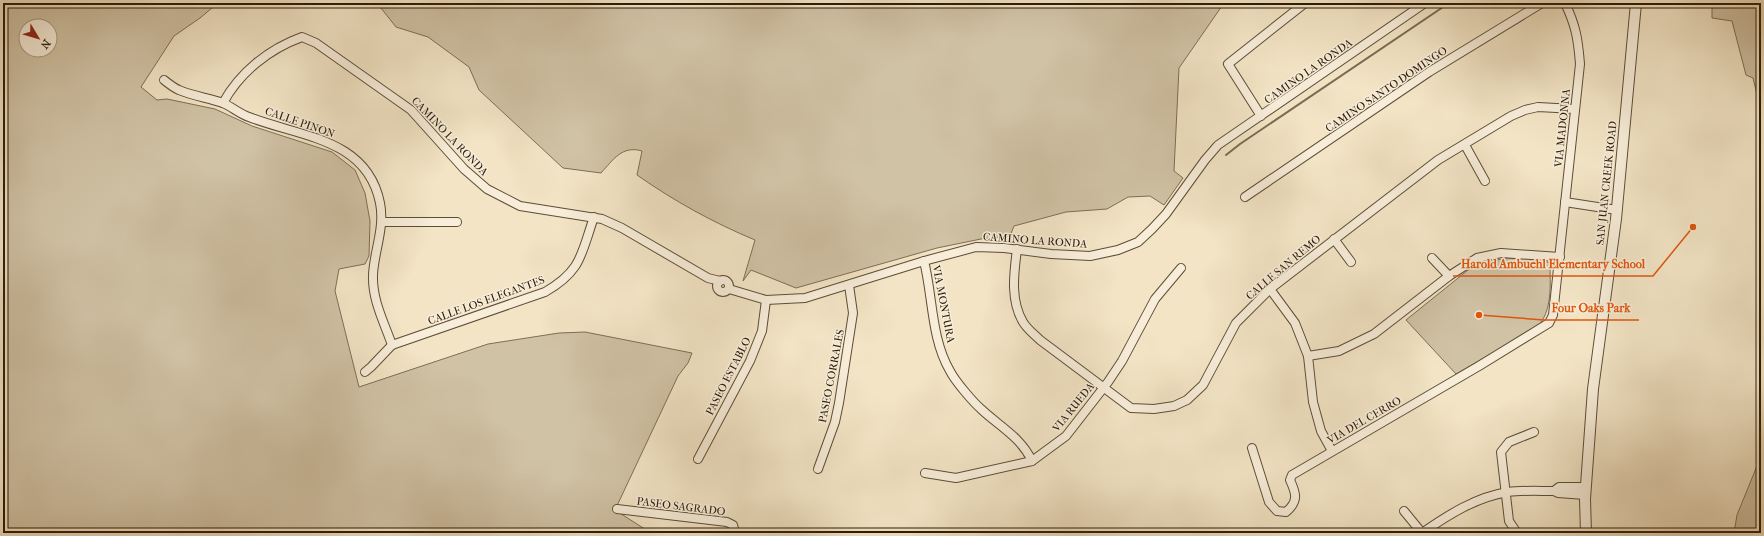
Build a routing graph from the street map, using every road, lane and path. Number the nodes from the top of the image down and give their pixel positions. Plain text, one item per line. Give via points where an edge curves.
1 (1305, 3) edge
2 (1425, 3) edge
3 (1542, 3) edge
4 (1565, 3) edge
5 (1636, 3) edge
6 (164, 80) dead end
7 (223, 103) junction
8 (1575, 109) junction
9 (1261, 116) junction
10 (1465, 144) junction
11 (1485, 181) dead end
12 (1245, 197) dead end
13 (1566, 202) junction
14 (1617, 210) junction
15 (594, 217) junction
16 (382, 222) junction
17 (457, 222) dead end
18 (1334, 239) junction
19 (1018, 249) junction
20 (1560, 257) junction
21 (1432, 258) dead end
22 (924, 261) junction
23 (1351, 262) dead end
24 (1181, 268) dead end
25 (1449, 276) junction
26 (849, 285) junction
27 (1270, 289) junction
28 (766, 300) junction
29 (1549, 323) joint
30 (392, 345) junction
31 (1308, 356) junction
32 (365, 372) dead end
33 (1103, 388) junction
34 (1534, 432) dead end
35 (1252, 448) dead end
36 (1332, 451) junction
37 (698, 459) dead end
38 (1032, 461) junction
39 (818, 469) dead end
40 (925, 473) dead end
41 (1586, 491) junction
42 (1507, 493) junction
43 (617, 509) dead end
44 (1404, 511) dead end
45 (735, 533) edge
46 (1422, 533) edge
47 (1517, 533) edge
48 (1586, 533) edge

1 - 9 street via 1228,64
2 - 9 street, CAMINO LA RONDA
3 - 12 street, CAMINO SANTO DOMINGO via 1429,72
4 - 8 street, VIA MADONNA via 1578,35 1580,64
5 - 14 street, SAN JUAN CREEK ROAD
6 - 7 street, CALLE PINON via 178,90
7 - 15 street, CAMINO LA RONDA via 243,74 265,56 302,37 316,43 412,110 464,170 487,189 520,206
7 - 16 street, CALLE PINON via 248,117 322,139 343,150 361,164 374,182
8 - 10 street, CALLE SAN REMO via 1525,110
8 - 13 street, VIA MADONNA
9 - 19 street, CAMINO LA RONDA via 1218,145 1166,214 1138,242 1118,250 1090,256
10 - 11 street
10 - 18 street, CALLE SAN REMO via 1438,160
13 - 14 street
13 - 20 street, VIA MADONNA
14 - 41 street, SAN JUAN CREEK ROAD via 1592,389
15 - 28 street, CAMINO LA RONDA via 622,228 708,278 710,282 718,284 727,281 729,289
15 - 30 street, CALLE LOS ELEGANTES via 582,256 556,286
16 - 17 street
16 - 30 street, CALLE PINON via 375,256 375,300
18 - 23 street
18 - 27 street, CALLE SAN REMO
19 - 22 street, CAMINO LA RONDA via 976,247
19 - 33 street, CALLE SAN REMO via 1014,284 1015,303 1023,322 1040,340
20 - 25 street via 1501,253 1477,258
20 - 29 street, VIA MADONNA via 1553,315
21 - 25 street
22 - 26 street, CAMINO LA RONDA
22 - 38 street, VIA MONTURA via 939,345 950,372 979,408 1016,437
24 - 33 street, VIA RUEDA via 1155,299 1122,361
25 - 31 street via 1374,334 1339,351
26 - 28 street, CAMINO LA RONDA via 805,298
26 - 39 street, PASEO CORRALES via 853,313 839,403
27 - 31 street via 1295,323
27 - 33 street, CALLE SAN REMO via 1236,323 1203,385 1187,400 1174,406 1154,409 1131,408
28 - 37 street, PASEO ESTABLO via 762,331 750,361
29 - 36 street, VIA DEL CERRO
30 - 32 street
31 - 36 street via 1313,402 1321,431
33 - 38 street, VIA RUEDA via 1066,436
34 - 42 street via 1509,442 1502,452
35 - 36 street, VIA DEL CERRO via 1269,502 1277,511 1286,512 1296,500 1296,492 1290,480 1292,475
38 - 40 street, VIA RUEDA via 956,478
41 - 42 street via 1559,487 1554,491
41 - 48 street, SAN JUAN CREEK ROAD
42 - 46 street via 1467,505
42 - 47 street via 1509,521
43 - 45 street, PASEO SAGRADO via 727,522 733,525
44 - 46 street

